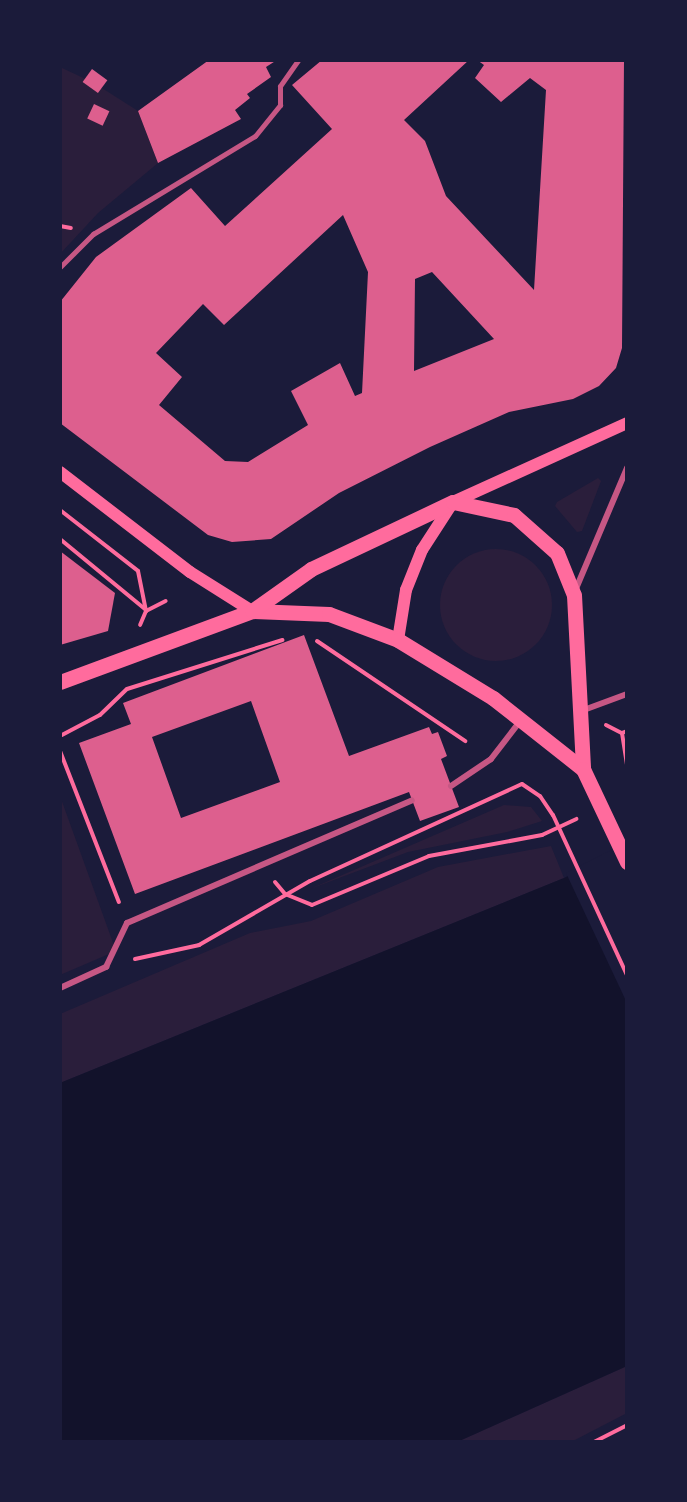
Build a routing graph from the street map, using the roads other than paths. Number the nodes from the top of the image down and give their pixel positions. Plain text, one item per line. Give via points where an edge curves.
1 (298, 60) edge
2 (60, 267) edge
3 (627, 423) edge
4 (627, 468) edge
5 (60, 472) edge
6 (453, 502) junction
7 (574, 595) junction
8 (252, 611) junction
9 (398, 640) junction
10 (60, 682) edge
11 (627, 694) edge
12 (580, 712) junction
13 (522, 720) junction
14 (583, 770) junction
15 (451, 786) dead end
16 (412, 800) dead end
17 (627, 862) edge
18 (60, 988) edge

1 - 2 street via 280,87 280,105 255,136 93,234
3 - 6 main road
4 - 7 street
5 - 8 main road via 190,572
6 - 7 main road via 514,515 557,554
6 - 8 main road via 311,569
6 - 9 main road via 422,550 406,590
7 - 12 main road
8 - 9 main road via 329,614
8 - 10 main road
9 - 13 main road
11 - 12 street
12 - 14 main road
13 - 14 main road
13 - 15 street via 491,759
14 - 17 main road
16 - 18 street via 127,923 106,967

